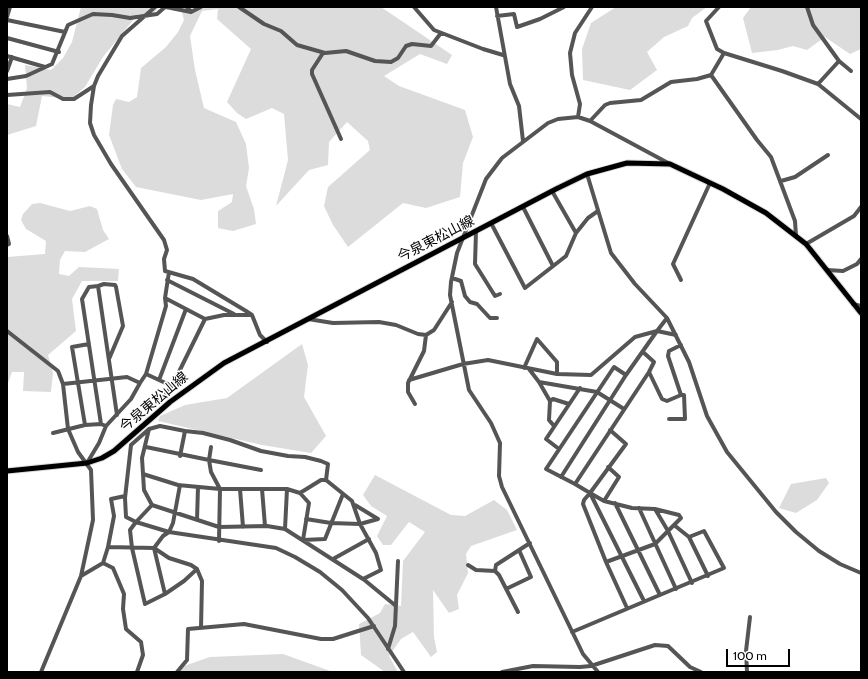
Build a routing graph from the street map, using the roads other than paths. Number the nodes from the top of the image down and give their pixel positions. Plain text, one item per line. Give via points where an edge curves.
1 (10, 7) edge
2 (155, 7) edge
3 (166, 7) edge
4 (187, 7) edge
5 (201, 7) edge
6 (239, 7) edge
7 (414, 7) edge
8 (496, 7) edge
9 (564, 7) edge
10 (592, 7) edge
11 (720, 7) edge
12 (807, 7) edge
13 (190, 12) junction
14 (144, 15) junction
15 (497, 16) junction
16 (7, 19) edge
17 (65, 32) junction
18 (441, 33) junction
19 (7, 38) edge
20 (59, 52) junction
21 (323, 53) junction
22 (724, 53) junction
23 (503, 55) junction
24 (9, 57) edge
25 (839, 61) junction
26 (45, 67) junction
27 (7, 70) edge
28 (851, 71) dead end
29 (711, 75) junction
30 (7, 79) edge
31 (818, 84) junction
32 (94, 86) junction
33 (7, 95) edge
34 (578, 117) junction
35 (861, 120) edge
36 (590, 121) junction
37 (341, 138) dead end
38 (523, 141) junction
39 (828, 155) dead end
40 (670, 164) junction
41 (587, 174) junction
42 (782, 181) junction
43 (710, 183) junction
44 (552, 191) junction
45 (523, 207) junction
46 (861, 207) edge
47 (598, 211) junction
48 (491, 224) junction
49 (476, 232) junction
50 (576, 233) junction
51 (7, 236) edge
52 (796, 236) junction
53 (462, 239) junction
54 (806, 244) junction
55 (7, 245) edge
56 (861, 259) edge
57 (553, 266) junction
58 (827, 270) junction
59 (169, 272) junction
60 (452, 278) junction
61 (167, 280) junction
62 (681, 280) dead end
63 (98, 286) junction
64 (500, 294) dead end
65 (165, 298) junction
66 (452, 302) junction
67 (861, 303) edge
68 (853, 304) junction
69 (861, 306) edge
70 (186, 309) junction
71 (861, 314) edge
72 (235, 315) junction
73 (252, 315) junction
74 (497, 318) dead end
75 (667, 318) junction
76 (205, 319) junction
77 (308, 319) junction
78 (7, 331) edge
79 (657, 331) junction
80 (426, 335) junction
81 (676, 335) junction
82 (266, 342) junction
83 (89, 344) junction
84 (681, 345) junction
85 (643, 352) junction
86 (110, 359) junction
87 (463, 364) junction
88 (526, 368) junction
89 (649, 372) junction
90 (146, 374) junction
91 (557, 374) junction
92 (626, 375) junction
93 (113, 378) junction
94 (159, 380) junction
95 (409, 380) junction
96 (94, 381) junction
97 (78, 382) junction
98 (539, 382) junction
99 (140, 383) junction
100 (63, 384) junction
101 (172, 386) junction
102 (580, 388) junction
103 (597, 392) junction
104 (681, 395) junction
105 (550, 401) junction
106 (610, 401) junction
107 (415, 404) dead end
108 (569, 404) junction
109 (152, 408) dead end
110 (624, 409) junction
111 (117, 415) junction
112 (669, 418) dead end
113 (101, 424) junction
114 (85, 425) junction
115 (106, 426) junction
116 (554, 426) junction
117 (68, 429) junction
118 (150, 430) junction
119 (610, 430) junction
120 (185, 431) junction
121 (53, 433) dead end
122 (124, 442) junction
123 (131, 445) junction
124 (211, 446) dead end
125 (146, 447) junction
126 (559, 449) junction
127 (180, 456) junction
128 (209, 460) junction
129 (87, 463) junction
130 (608, 467) junction
131 (261, 470) dead end
132 (7, 471) edge
133 (143, 474) junction
134 (561, 477) junction
135 (326, 480) junction
136 (575, 484) junction
137 (180, 485) junction
138 (198, 487) junction
139 (220, 489) junction
140 (240, 489) junction
141 (262, 489) junction
142 (287, 489) junction
143 (300, 493) junction
144 (590, 493) junction
145 (343, 494) junction
146 (125, 496) junction
147 (604, 500) junction
148 (614, 503) junction
149 (152, 505) junction
150 (355, 505) junction
151 (639, 508) junction
152 (655, 509) junction
153 (175, 513) junction
154 (306, 519) junction
155 (197, 520) junction
156 (136, 522) junction
157 (332, 523) junction
158 (360, 524) junction
159 (674, 525) junction
160 (265, 526) junction
161 (219, 527) junction
162 (243, 527) junction
163 (285, 529) junction
164 (668, 531) junction
165 (168, 532) junction
166 (689, 537) junction
167 (369, 539) junction
168 (303, 540) junction
169 (219, 541) junction
170 (530, 543) junction
171 (655, 544) junction
172 (108, 547) junction
173 (132, 548) junction
174 (154, 548) junction
175 (519, 550) junction
176 (638, 550) junction
177 (622, 556) junction
178 (333, 559) junction
179 (398, 561) dead end
180 (606, 562) junction
181 (103, 563) junction
182 (468, 565) dead end
183 (197, 569) junction
184 (495, 570) junction
185 (861, 573) edge
186 (82, 576) junction
187 (708, 576) junction
188 (361, 578) junction
189 (692, 583) junction
190 (506, 589) junction
191 (676, 589) junction
192 (165, 594) junction
193 (660, 595) junction
194 (644, 601) junction
195 (396, 606) junction
196 (627, 608) junction
197 (518, 612) dead end
198 (750, 617) dead end
199 (374, 626) junction
200 (201, 628) junction
201 (572, 632) junction
202 (388, 649) junction
203 (591, 666) junction
204 (580, 667) junction
205 (41, 672) edge
206 (137, 672) edge
207 (177, 672) edge
208 (404, 672) edge
209 (502, 672) edge
210 (578, 672) edge
211 (598, 672) edge
212 (701, 672) edge
213 (747, 672) edge

1 - 16 street
2 - 14 street
3 - 13 street
3 - 14 street via 157,14
4 - 13 street
5 - 13 street
6 - 21 street via 264,24 281,30 297,45
7 - 18 street via 434,30
8 - 15 street
9 - 15 street via 517,27 514,14
10 - 34 street via 575,33 570,52 572,75 580,104
11 - 22 street via 706,21 712,39
12 - 25 street via 813,25
14 - 17 street via 130,18 112,14 93,14 68,25
14 - 32 street via 122,36
15 - 23 street
16 - 17 street
17 - 20 street
18 - 21 street via 431,46 406,46 398,58 391,62 375,61 346,51
18 - 23 street
19 - 20 street
20 - 26 street via 52,64
21 - 37 street via 312,74
22 - 29 street
22 - 31 street
23 - 38 street via 510,84 519,106
24 - 26 street
24 - 27 street
25 - 28 street
25 - 31 street
26 - 30 street via 26,76
29 - 36 street via 671,82 641,100 610,103
29 - 42 street via 771,157
31 - 35 street
32 - 33 street via 74,99 63,99 50,92
32 - 59 street via 90,123 94,135 110,164 164,240 167,250 164,268
34 - 36 street
34 - 38 street via 558,119
36 - 40 street
38 - 53 street via 502,158 486,180
39 - 42 street via 795,177
40 - 41 main road, 今泉東松山線 via 627,163
40 - 43 main road, 今泉東松山線
41 - 44 main road, 今泉東松山線
41 - 47 street
42 - 52 street via 795,221
43 - 52 main road, 今泉東松山線 via 766,213
43 - 62 street via 673,264
44 - 45 main road, 今泉東松山線
44 - 50 street
45 - 48 main road, 今泉東松山線
45 - 57 street
46 - 54 street via 854,216
47 - 50 street via 588,218
47 - 75 street via 611,253 635,284
48 - 49 main road, 今泉東松山線
48 - 57 street via 525,288
49 - 53 main road, 今泉東松山線
49 - 64 street via 475,264 494,296
50 - 57 street via 566,256
51 - 55 street
52 - 54 main road, 今泉東松山線
53 - 60 street
53 - 77 main road, 今泉東松山線
54 - 58 main road, 今泉東松山線
56 - 58 street via 843,271
58 - 68 main road, 今泉東松山線
59 - 61 street
59 - 73 street via 193,279
60 - 66 street
60 - 74 street via 461,281 465,296 470,302 477,304 490,318
61 - 65 street
61 - 72 street
63 - 83 street via 89,287 82,299
63 - 86 street
63 - 86 street via 115,285 123,326
65 - 70 street
65 - 90 street via 166,306
66 - 80 street via 434,330
66 - 87 street
67 - 68 street
68 - 69 street
68 - 71 main road, 今泉東松山線
70 - 76 street
70 - 94 street
72 - 73 street
72 - 76 street
73 - 82 street via 260,335
75 - 79 street
75 - 81 street
76 - 101 street
77 - 80 street via 333,323 379,322
77 - 82 main road, 今泉東松山線
78 - 100 street via 53,366 62,378
79 - 81 street
79 - 85 street
79 - 91 street via 635,337 591,375
80 - 95 street via 424,351
81 - 84 street
82 - 122 main road, 今泉東松山線 via 224,363 196,382
83 - 96 street
83 - 97 street via 72,347
84 - 104 street via 669,351 668,356
84 - 185 street via 707,416 727,452 796,532 819,551
85 - 89 street via 654,362
85 - 92 street
86 - 93 street
87 - 88 street via 488,360
87 - 95 street
87 - 170 street via 469,390 496,432 500,443 499,476 502,487
88 - 91 street
88 - 91 street via 537,339 557,362
88 - 98 street
89 - 104 street via 662,399 667,401
89 - 110 street
90 - 94 street
90 - 99 street
92 - 103 street via 614,368
92 - 106 street
93 - 96 street
93 - 99 street via 127,377
93 - 111 street
94 - 101 street
95 - 107 street via 408,392
96 - 97 street
96 - 113 street
97 - 100 street
97 - 114 street
98 - 102 street
98 - 105 street
99 - 111 street
100 - 117 street
101 - 109 street
102 - 103 street
102 - 108 street
103 - 106 street
103 - 126 street
104 - 112 street via 684,396 685,419
105 - 108 street via 553,399
105 - 116 street via 548,420
106 - 110 street
106 - 134 street
108 - 116 street
110 - 119 street
111 - 115 street
113 - 114 street
113 - 115 street
114 - 117 street
115 - 129 street
116 - 126 street via 546,439
117 - 121 street
117 - 129 street via 78,452
118 - 120 street via 160,426
118 - 123 street
118 - 125 street
119 - 130 street via 626,444
119 - 136 street
120 - 127 street
120 - 135 street via 230,440 261,451 321,461 328,464
122 - 123 street
122 - 129 main road, 今泉東松山線 via 102,458
123 - 146 street
124 - 128 street
125 - 127 street
125 - 133 street via 142,458
126 - 134 street via 546,469
127 - 128 street
128 - 131 street
128 - 139 street via 211,472
129 - 132 main road, 今泉東松山線
129 - 186 street via 91,470 93,520
130 - 144 street
130 - 147 street via 619,476
133 - 137 street
133 - 149 street via 144,490
134 - 136 street
135 - 143 street via 321,480
135 - 145 street
136 - 144 street
137 - 138 street
137 - 153 street
138 - 139 street
138 - 155 street
139 - 140 street
139 - 161 street
140 - 141 street
140 - 162 street
141 - 142 street
141 - 160 street
142 - 143 street
142 - 163 street
143 - 154 street via 309,503
144 - 147 street
144 - 177 street
144 - 180 street via 582,504
145 - 150 street
145 - 157 street
146 - 156 street via 126,518
146 - 172 street via 111,499 114,516
147 - 148 street
148 - 151 street
148 - 176 street
149 - 153 street
149 - 156 street
150 - 158 street
150 - 158 street via 378,519
151 - 152 street
151 - 171 street
152 - 159 street via 680,515 681,518
152 - 164 street
153 - 155 street
153 - 165 street
154 - 157 street
154 - 168 street
155 - 161 street
156 - 165 street
156 - 173 street via 130,530
157 - 158 street
157 - 168 street via 325,539
158 - 167 street
159 - 164 street
159 - 166 street
160 - 162 street
160 - 163 street
161 - 162 street
161 - 169 street
163 - 168 street
164 - 171 street
164 - 189 street
165 - 169 street
165 - 174 street
166 - 187 street
166 - 187 street via 704,530 724,568
167 - 178 street
167 - 188 street via 381,570
168 - 178 street
169 - 199 street via 276,548 295,557 320,572 342,590
170 - 175 street
170 - 201 street
171 - 176 street
171 - 191 street
172 - 173 street
172 - 181 street
173 - 174 street
173 - 192 street via 145,604
174 - 183 street via 169,558
174 - 192 street
175 - 184 street via 496,564
175 - 190 street via 532,578
176 - 177 street
176 - 193 street
177 - 180 street
177 - 194 street
178 - 188 street
179 - 195 street
180 - 196 street
181 - 186 street
181 - 206 street via 113,568 124,594 126,629 142,642 143,655
182 - 184 street via 476,570
183 - 192 street
183 - 200 street via 202,582
184 - 190 street
186 - 205 street
187 - 189 street
188 - 195 street
189 - 191 street
190 - 197 street
191 - 193 street
193 - 194 street
194 - 196 street
195 - 202 street via 395,626
196 - 201 street
198 - 213 street via 746,651
199 - 200 street via 333,639 244,624
199 - 202 street
200 - 207 street via 188,629 187,660
201 - 203 street
202 - 208 street
203 - 204 street
203 - 211 street
203 - 212 street via 655,645 668,646 690,666
204 - 209 street via 533,666
204 - 210 street

